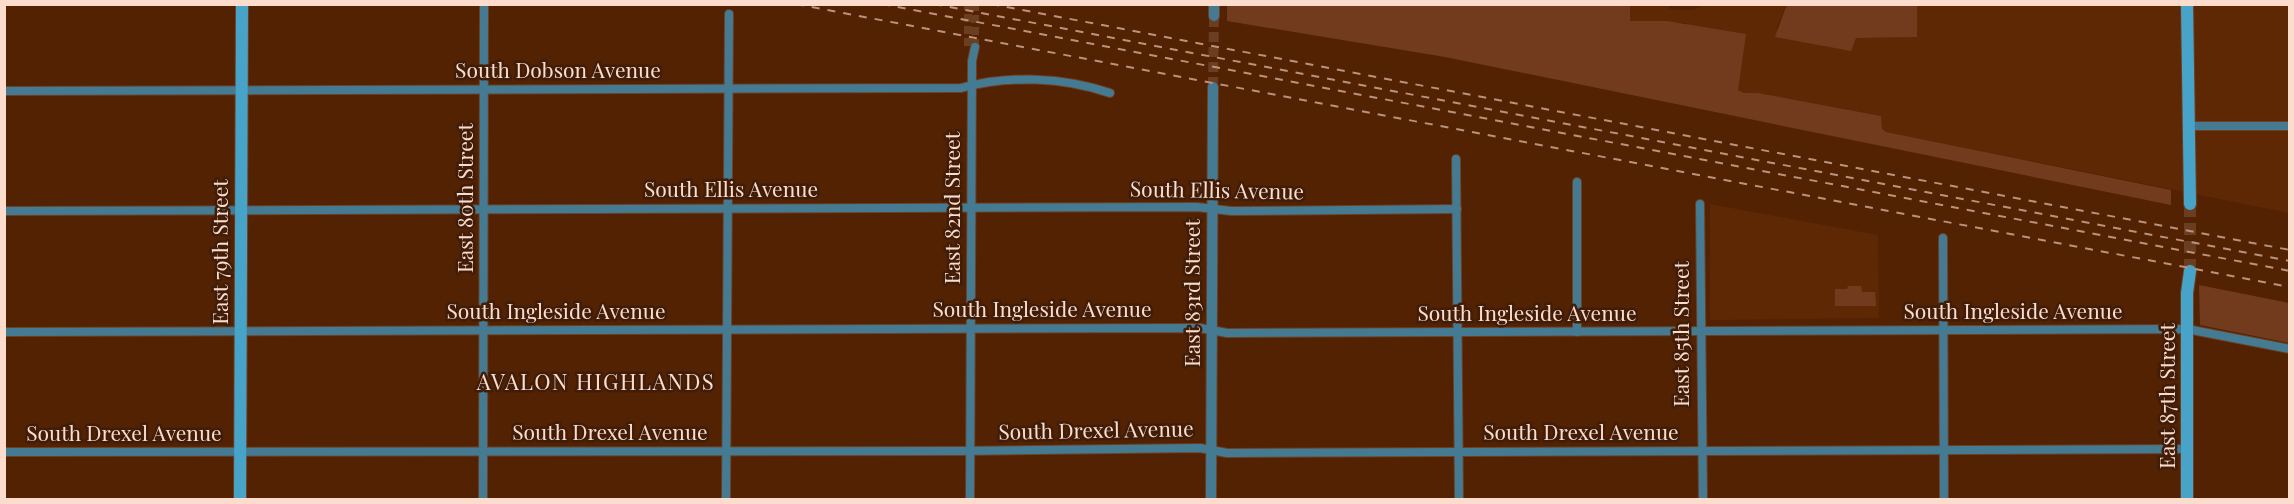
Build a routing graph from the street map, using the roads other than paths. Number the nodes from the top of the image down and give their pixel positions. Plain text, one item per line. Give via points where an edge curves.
1 (242, 4) edge
2 (484, 4) edge
3 (1214, 4) edge
4 (2187, 4) edge
5 (729, 14) dead end
6 (1214, 16) tunnel mouth
7 (971, 46) tunnel mouth
8 (972, 85) junction
9 (1213, 87) tunnel mouth
10 (728, 88) junction
11 (484, 89) junction
12 (242, 90) junction
13 (4, 91) edge
14 (1110, 93) dead end
15 (2187, 126) junction
16 (2289, 126) edge
17 (1456, 159) dead end
18 (1576, 182) dead end
19 (1700, 204) dead end
20 (2186, 204) tunnel mouth
21 (971, 207) junction
22 (727, 208) junction
23 (1213, 209) junction
24 (1457, 209) junction
25 (241, 210) junction
26 (484, 210) junction
27 (4, 211) edge
28 (1943, 238) dead end
29 (2186, 270) tunnel mouth
30 (970, 328) junction
31 (727, 329) junction
32 (2187, 329) junction
33 (484, 330) junction
34 (1212, 330) junction
35 (1943, 330) junction
36 (1700, 331) junction
37 (241, 332) junction
38 (1458, 332) junction
39 (1577, 332) junction
40 (4, 333) edge
41 (2289, 349) edge
42 (2187, 449) junction
43 (1212, 450) junction
44 (1944, 450) junction
45 (483, 451) junction
46 (726, 451) junction
47 (970, 451) junction
48 (1702, 451) junction
49 (4, 452) edge
50 (240, 452) junction
51 (1458, 452) junction
52 (240, 500) edge
53 (483, 500) edge
54 (726, 500) edge
55 (970, 500) edge
56 (1211, 500) edge
57 (1459, 500) edge
58 (1703, 500) edge
59 (1944, 500) edge
60 (2187, 500) edge

1 - 12 main road, East 79th Street
2 - 11 street, East 80th Street
3 - 6 street
4 - 15 main road
5 - 10 street
7 - 8 street, East 82nd Street
8 - 10 street, South Dobson Avenue
8 - 14 street, South Dobson Avenue via 984,81 1057,81
8 - 21 street, East 82nd Street
9 - 23 street, East 83rd Street
10 - 11 street, South Dobson Avenue
10 - 22 street
11 - 12 street, South Dobson Avenue
11 - 26 street, East 80th Street
12 - 13 street, South Dobson Avenue
12 - 25 main road, East 79th Street
15 - 16 street
15 - 20 main road
17 - 24 street
18 - 39 street
19 - 36 street, East 85th Street
21 - 22 street, South Ellis Avenue
21 - 23 street, South Ellis Avenue
21 - 30 street, East 82nd Street
22 - 26 street, South Ellis Avenue
22 - 31 street
23 - 24 street, South Ellis Avenue
23 - 34 street, East 83rd Street
24 - 38 street
25 - 26 street, South Ellis Avenue
25 - 27 street, South Ellis Avenue
25 - 37 main road, East 79th Street
26 - 33 street, East 80th Street
28 - 35 street
29 - 32 main road, East 87th Street
30 - 31 street, South Ingleside Avenue
30 - 34 street, South Ingleside Avenue
30 - 47 street, East 82nd Street
31 - 33 street, South Ingleside Avenue
31 - 46 street
32 - 35 street, South Ingleside Avenue
32 - 41 street, South Ingleside Avenue
32 - 42 main road, East 87th Street
33 - 37 street, South Ingleside Avenue
33 - 45 street, East 80th Street
34 - 38 street, South Ingleside Avenue
34 - 43 street, East 83rd Street
35 - 36 street, South Ingleside Avenue
35 - 44 street
36 - 39 street, South Ingleside Avenue
36 - 48 street, East 85th Street
37 - 40 street, South Ingleside Avenue
37 - 50 main road, East 79th Street
38 - 39 street, South Ingleside Avenue
38 - 51 street
42 - 44 street, South Drexel Avenue
42 - 60 main road, East 87th Street
43 - 47 street, South Drexel Avenue via 1200,447
43 - 51 street, South Drexel Avenue
43 - 56 street, East 83rd Street
44 - 48 street, South Drexel Avenue
44 - 59 street
45 - 46 street, South Drexel Avenue
45 - 50 street, South Drexel Avenue
45 - 53 street, East 80th Street
46 - 47 street, South Drexel Avenue
46 - 54 street
47 - 55 street, East 82nd Street
48 - 51 street, South Drexel Avenue
48 - 58 street, East 85th Street
49 - 50 street, South Drexel Avenue
50 - 52 main road, East 79th Street
51 - 57 street

